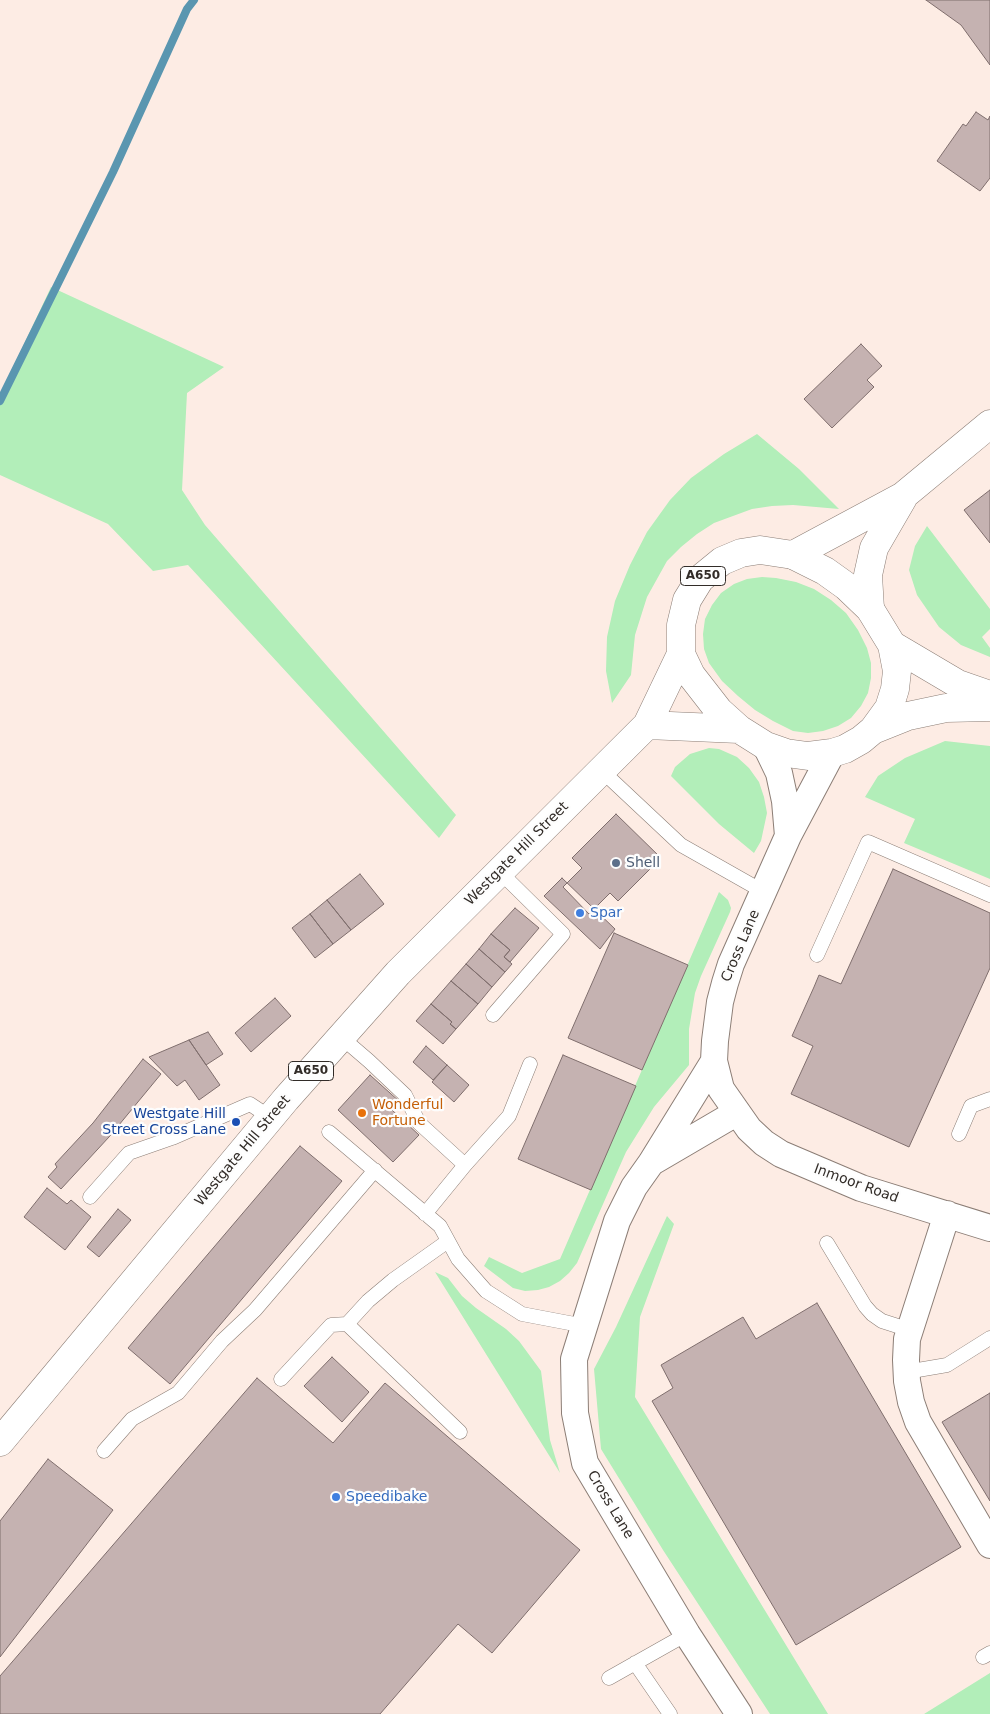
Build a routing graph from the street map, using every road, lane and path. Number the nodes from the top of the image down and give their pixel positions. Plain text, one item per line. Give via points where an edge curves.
1 (990, 424) edge
2 (903, 496) junction
3 (793, 555) junction
4 (870, 609) junction
5 (892, 645) junction
6 (681, 654) junction
7 (990, 695) edge
8 (990, 707) edge
9 (647, 725) junction
10 (739, 728) junction
11 (873, 730) junction
12 (766, 746) junction
13 (832, 753) junction
14 (601, 770) junction
15 (788, 836) junction
16 (500, 872) junction
17 (764, 892) junction
18 (990, 895) edge
19 (817, 955) dead end
20 (493, 1015) dead end
21 (341, 1037) junction
22 (714, 1061) junction
23 (530, 1064) dead end
24 (990, 1098) edge
25 (736, 1113) junction
26 (270, 1118) junction
27 (329, 1132) dead end
28 (959, 1134) dead end
29 (651, 1163) junction
30 (465, 1165) junction
31 (375, 1170) junction
32 (90, 1196) dead end
33 (425, 1214) junction
34 (947, 1214) junction
35 (990, 1228) edge
36 (448, 1241) junction
37 (827, 1243) dead end
38 (347, 1324) junction
39 (585, 1326) junction
40 (910, 1330) junction
41 (990, 1338) edge
42 (906, 1372) junction
43 (282, 1379) dead end
44 (460, 1432) dead end
45 (0, 1442) edge
46 (104, 1451) dead end
47 (990, 1545) edge
48 (687, 1634) junction
49 (635, 1664) junction
50 (609, 1678) dead end
51 (670, 1714) edge
52 (739, 1714) edge

1 - 2 main road
2 - 3 main road
2 - 4 main road via 874,548 868,575
3 - 4 main road, A650 via 825,571
3 - 6 main road, A650 via 760,550 741,552 722,561 700,579 687,600 681,626
4 - 5 main road, A650
5 - 7 main road, A650 via 958,684
5 - 11 main road, A650 via 895,689 889,708
6 - 9 main road, Westgate Hill Street / A650
6 - 10 main road, A650 via 703,692
8 - 11 main road, A650 via 946,708 908,716
9 - 10 main road
9 - 14 main road, Westgate Hill Street / A650
10 - 12 main road, A650
11 - 13 main road, A650 via 845,749
12 - 13 main road, A650 via 808,756
12 - 15 street, Cross Lane via 779,773
13 - 15 street, Cross Lane
14 - 16 main road, Westgate Hill Street / A650
14 - 17 lane via 681,846
15 - 17 street, Cross Lane
16 - 20 lane via 563,934
16 - 21 main road, Westgate Hill Street / A650 via 398,973
17 - 22 street, Cross Lane via 725,982 716,1022
18 - 19 lane via 868,842
21 - 26 main road, Westgate Hill Street / A650
21 - 30 lane via 405,1095 419,1122
22 - 25 street, Cross Lane via 721,1089
22 - 29 street, Cross Lane
23 - 30 lane via 509,1116
24 - 28 lane via 971,1106
25 - 29 street, Cross Lane
25 - 34 street, Inmoor Road via 764,1143 781,1154 862,1188
26 - 32 lane via 250,1104 129,1153
26 - 45 main road, Westgate Hill Street / A650
27 - 31 lane
29 - 39 street, Cross Lane via 616,1221
30 - 33 lane
31 - 33 lane
31 - 46 lane via 255,1310 222,1341 178,1393 132,1419
33 - 36 lane via 440,1226
34 - 35 street, Inmoor Road
34 - 40 street
36 - 38 lane via 393,1280
36 - 39 lane via 458,1258 486,1290 522,1314
37 - 40 lane via 872,1314 882,1321
38 - 43 lane via 331,1325
38 - 44 lane
39 - 48 street, Cross Lane via 574,1359 575,1413 585,1463
40 - 42 street
41 - 42 lane via 948,1365
42 - 47 street via 918,1422
48 - 49 lane
48 - 52 street, Cross Lane
49 - 50 lane
49 - 51 lane

